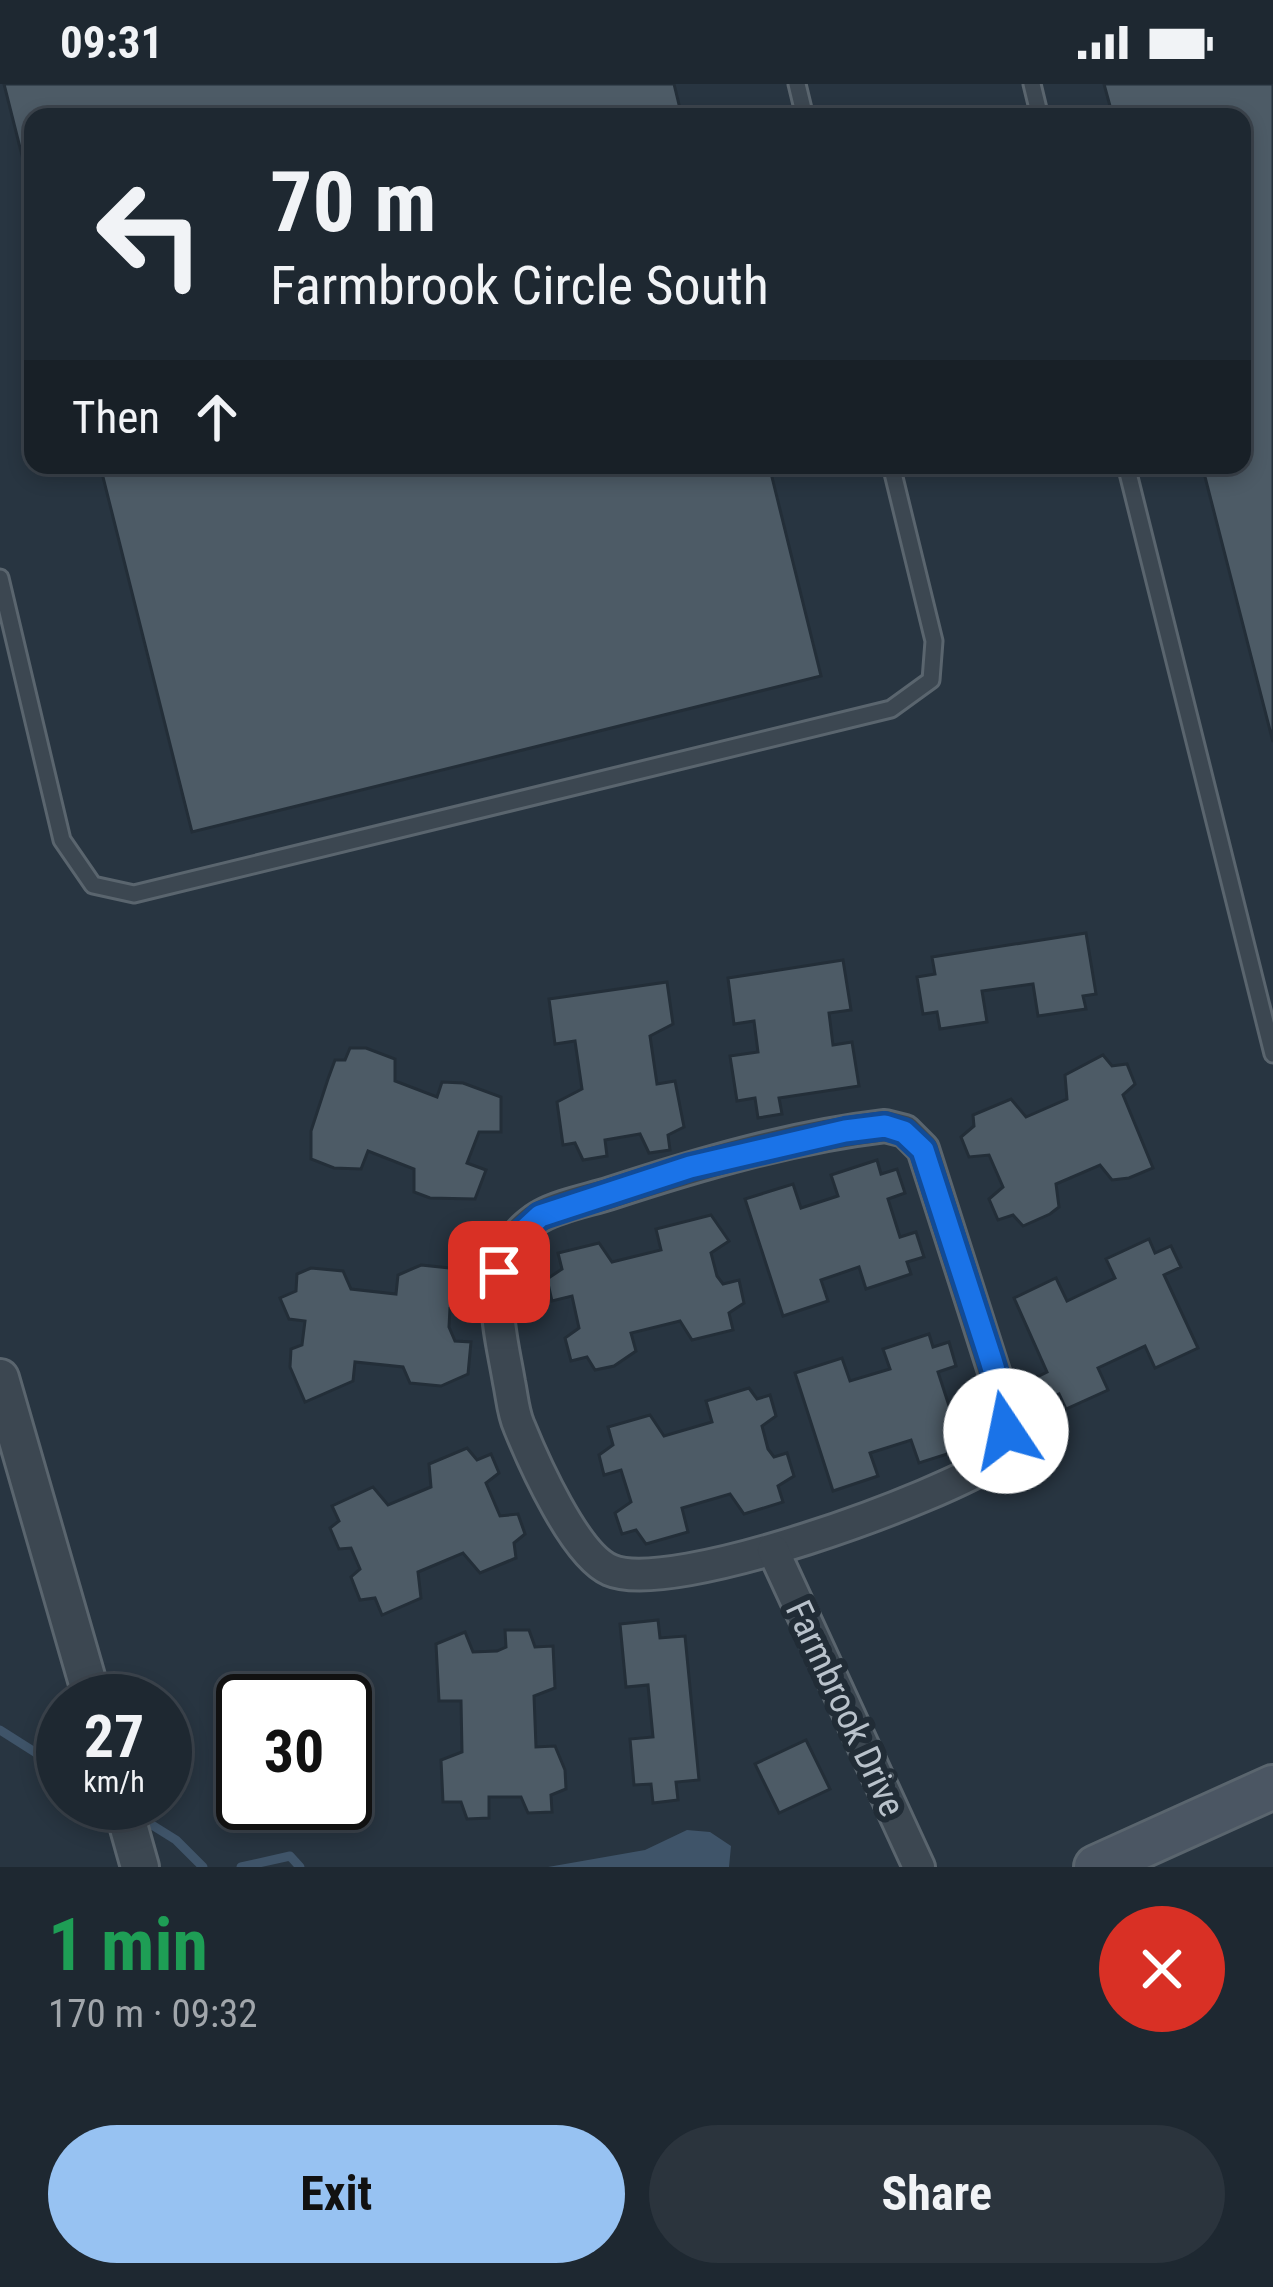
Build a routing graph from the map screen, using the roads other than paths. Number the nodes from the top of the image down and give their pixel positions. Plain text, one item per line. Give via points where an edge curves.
1 (893, 474) edge
2 (1128, 474) edge
3 (0, 578) edge
4 (1273, 1054) edge
5 (0, 1378) edge
6 (773, 1550) junction
7 (85, 1674) edge
8 (1273, 1786) edge
9 (920, 1867) edge
10 (1096, 1867) edge

1 - 3 lane via 934,640 931,680 891,709 134,894 93,885 62,840
2 - 4 lane
5 - 7 street
6 - 6 street via 646,1576 610,1570 578,1544 517,1422 495,1301 499,1272 515,1239 540,1216 690,1167 885,1126 923,1150 1004,1403 999,1458 976,1474
6 - 9 street, Farmbrook Drive
8 - 10 main road

